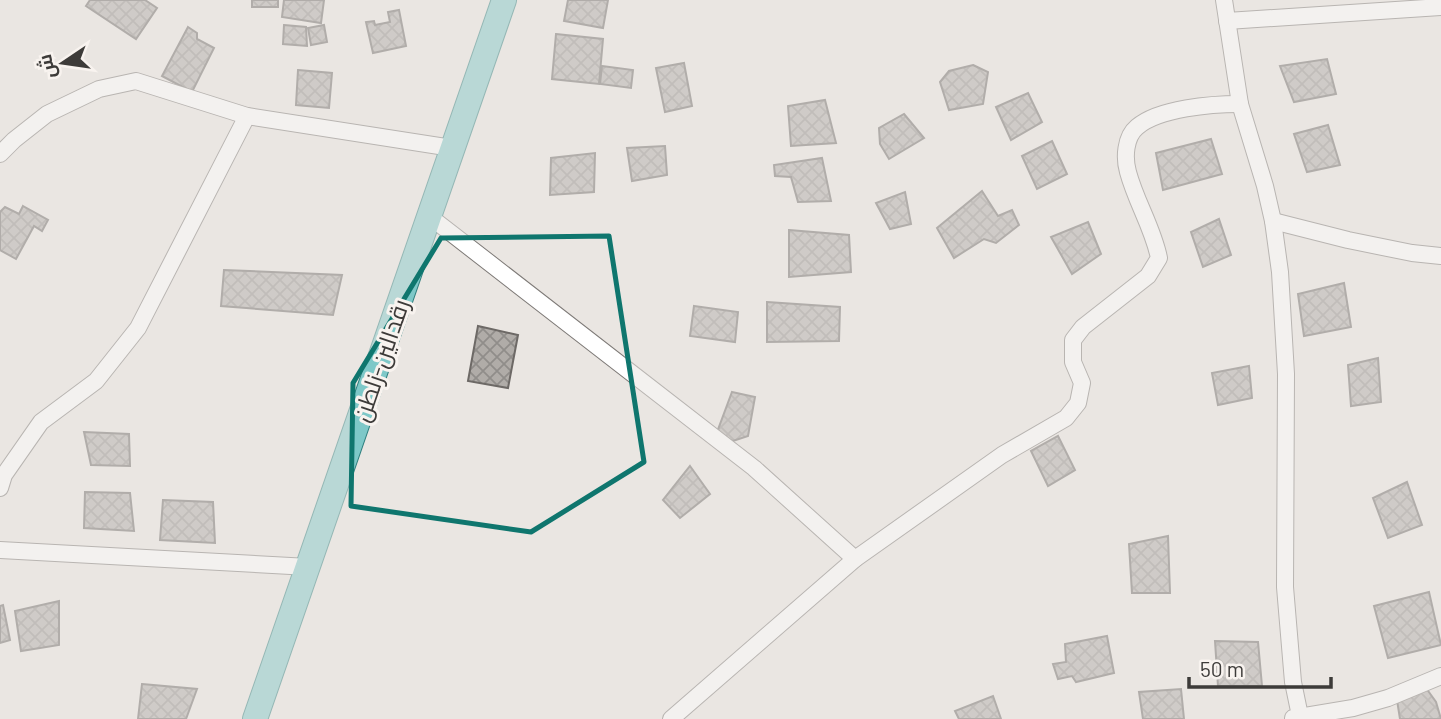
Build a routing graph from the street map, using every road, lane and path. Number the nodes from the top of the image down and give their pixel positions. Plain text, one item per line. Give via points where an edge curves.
1 (504, 0) edge
2 (1224, 0) edge
3 (1441, 7) edge
4 (1227, 21) junction
5 (1240, 104) junction
6 (247, 116) junction
7 (452, 148) junction
8 (0, 154) edge
9 (429, 216) junction
10 (1273, 220) junction
11 (1441, 256) edge
12 (0, 488) edge
13 (0, 550) edge
14 (855, 559) junction
15 (309, 567) junction
16 (1441, 676) edge
17 (1294, 718) edge
18 (255, 719) edge
19 (671, 719) edge

1 - 7 main road, رقدالين-زلطن
2 - 4 street
3 - 4 street
4 - 5 street
5 - 10 street
5 - 14 street via 1205,104 1155,117 1135,128 1126,144 1127,171 1159,258 1148,276 1073,340 1073,362 1082,383 1077,403 1066,418 1002,455
6 - 7 street
6 - 8 street via 136,81 99,89 47,114
6 - 12 street via 138,328 96,381 41,422
7 - 9 main road, رقدالين-زلطن
9 - 14 street via 754,468
9 - 15 main road, رقدالين-زلطن
10 - 11 street via 1348,240
10 - 17 street via 1286,374 1285,587
13 - 15 street
14 - 19 street
15 - 18 main road, رقدالين-زلطن
16 - 17 street via 1388,698

